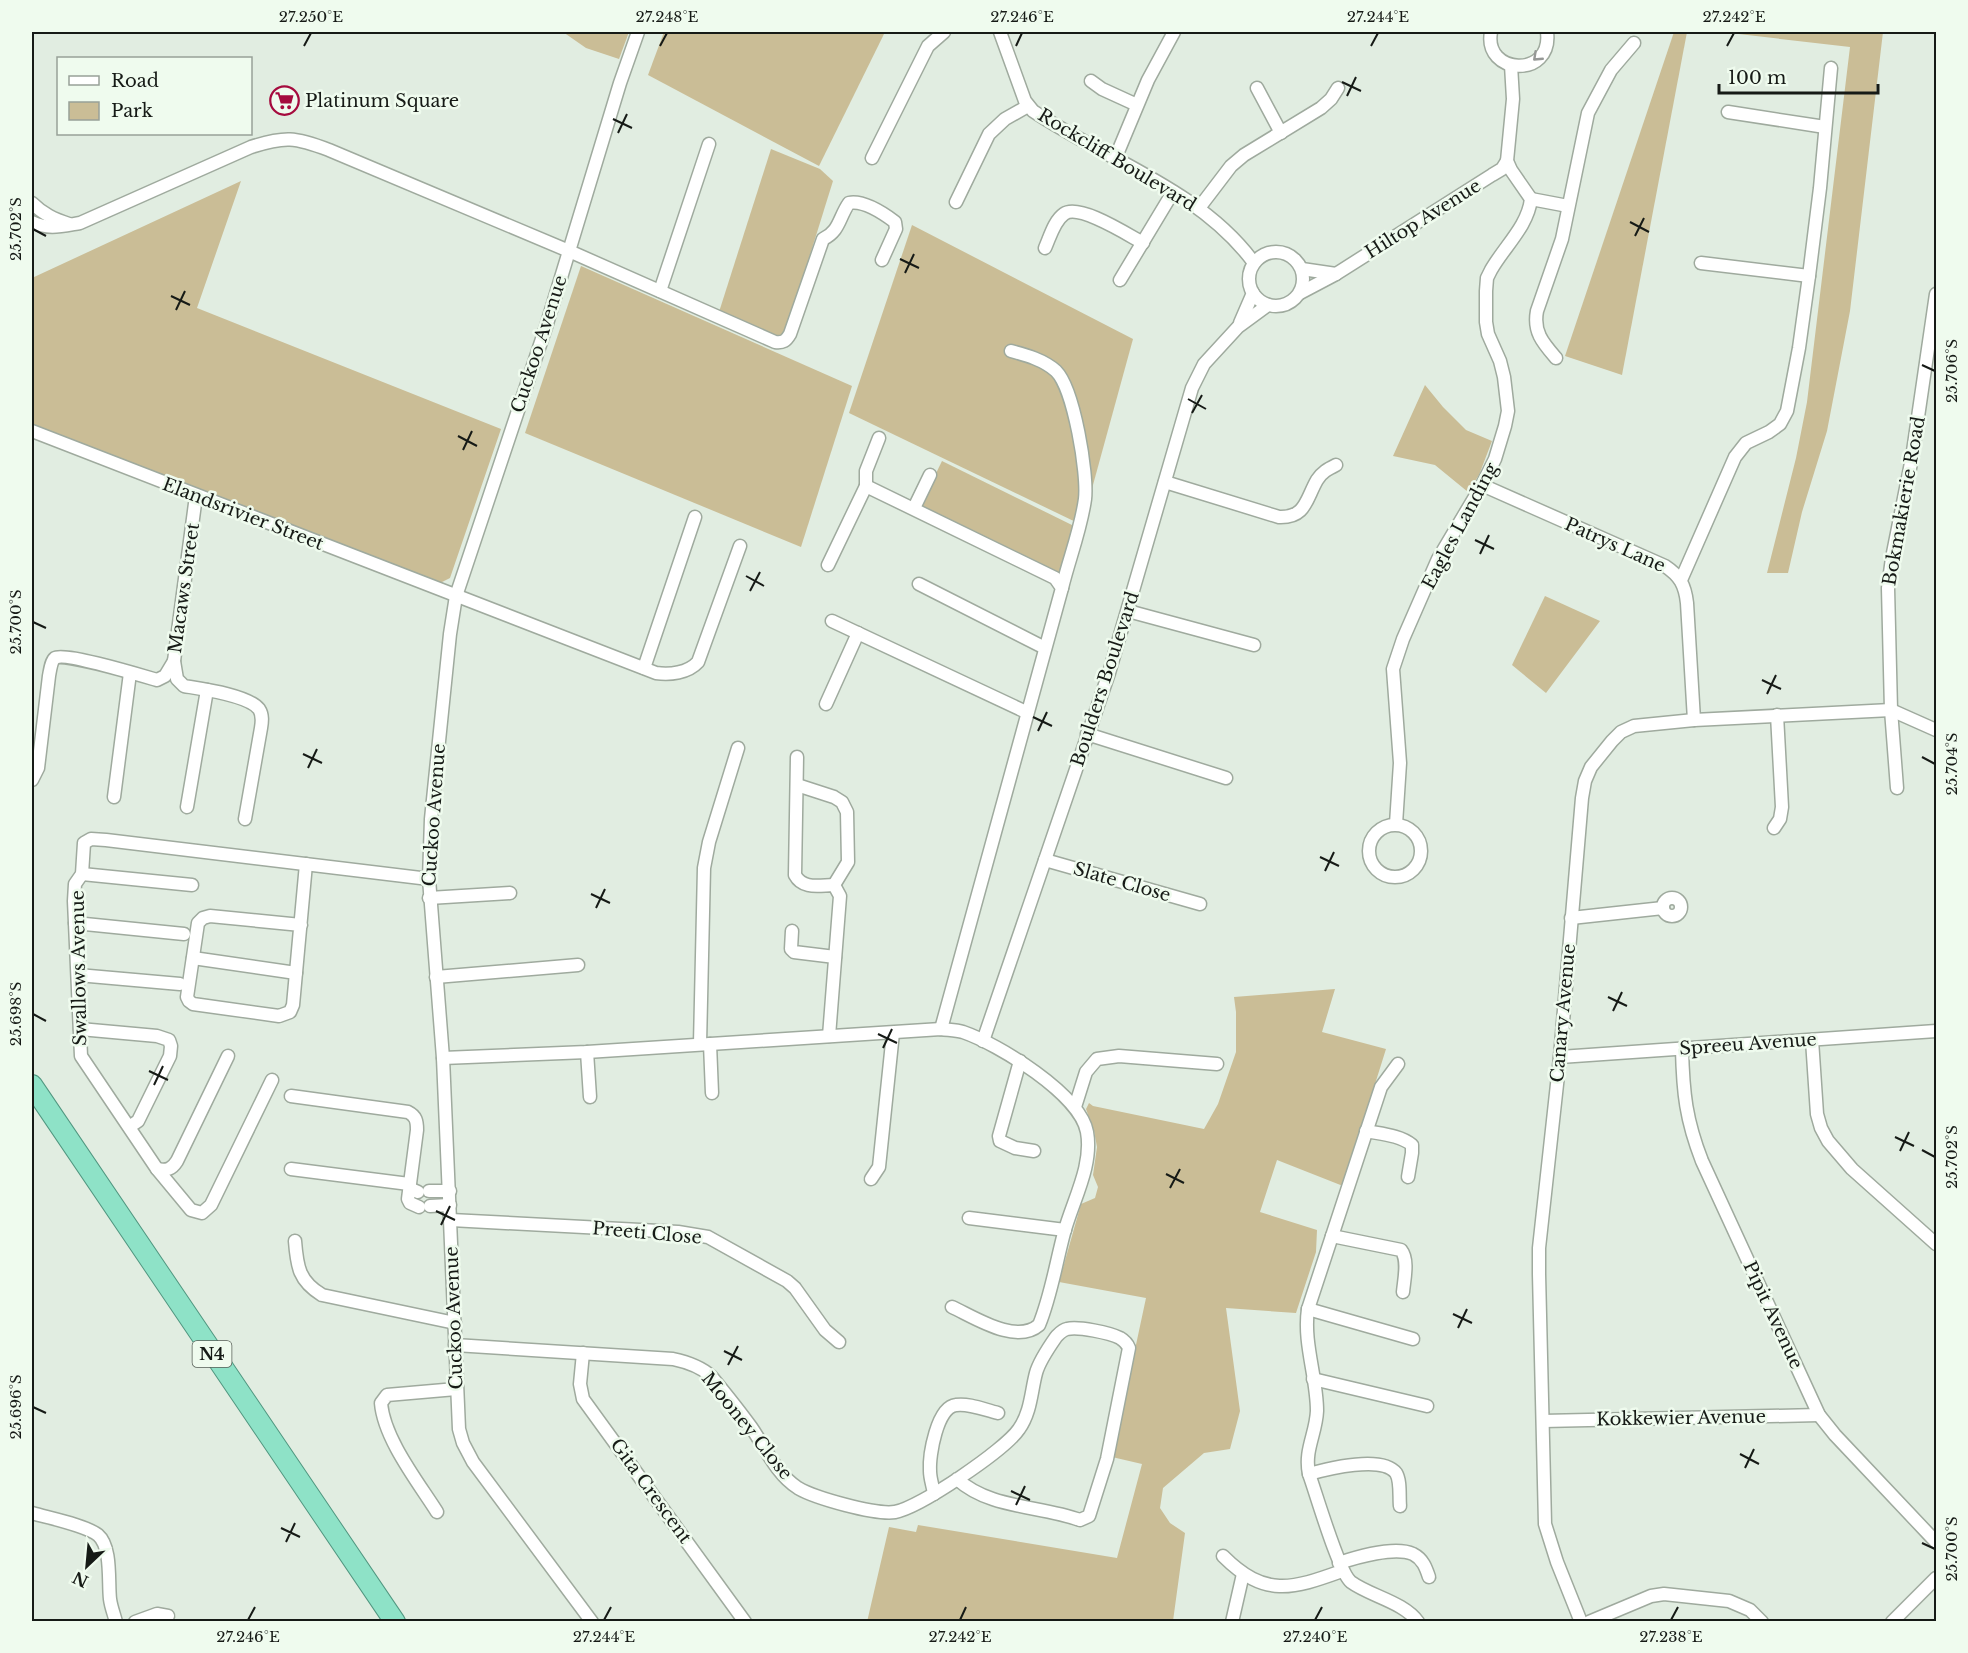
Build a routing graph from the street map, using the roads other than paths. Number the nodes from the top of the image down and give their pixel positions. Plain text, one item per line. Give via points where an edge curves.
1 (638, 32) edge
2 (944, 32) edge
3 (1000, 32) edge
4 (1174, 32) edge
5 (1491, 32) edge
6 (1547, 32) edge
7 (1634, 43) dead end
8 (1511, 65) junction
9 (1831, 68) dead end
10 (1091, 81) dead end
11 (1257, 88) dead end
12 (1338, 88) dead end
13 (1137, 105) junction
14 (1028, 106) junction
15 (1728, 112) dead end
16 (1826, 127) junction
17 (1281, 133) junction
18 (709, 144) dead end
19 (872, 158) dead end
20 (1115, 159) junction
21 (1507, 161) junction
22 (1173, 192) junction
23 (1531, 199) junction
24 (956, 202) dead end
25 (32, 203) edge
26 (1568, 206) junction
27 (1198, 208) junction
28 (32, 222) edge
29 (70, 225) junction
30 (1239, 242) junction
31 (1143, 243) junction
32 (1045, 248) dead end
33 (568, 251) junction
34 (1266, 254) junction
35 (882, 260) dead end
36 (1254, 263) junction
37 (1701, 263) dead end
38 (1302, 269) junction
39 (1336, 274) junction
40 (1809, 276) junction
41 (1120, 280) dead end
42 (660, 291) junction
43 (1253, 293) junction
44 (1300, 293) junction
45 (1936, 294) edge
46 (1268, 305) junction
47 (1238, 327) junction
48 (1011, 351) dead end
49 (1556, 358) dead end
50 (32, 431) edge
51 (879, 438) dead end
52 (1336, 465) dead end
53 (930, 475) dead end
54 (1165, 482) junction
55 (1482, 485) junction
56 (866, 486) junction
57 (196, 496) junction
58 (914, 508) junction
59 (695, 517) dead end
60 (740, 546) dead end
61 (828, 565) dead end
62 (1681, 580) junction
63 (919, 584) dead end
64 (1062, 588) junction
65 (456, 596) junction
66 (1128, 611) junction
67 (832, 621) dead end
68 (858, 633) junction
69 (1254, 645) dead end
70 (1045, 648) junction
71 (174, 662) junction
72 (644, 668) junction
73 (130, 673) junction
74 (207, 690) junction
75 (826, 704) dead end
76 (1891, 710) junction
77 (1026, 712) junction
78 (1777, 715) junction
79 (1694, 720) junction
80 (1936, 730) edge
81 (1087, 734) junction
82 (738, 748) dead end
83 (798, 756) dead end
84 (1226, 778) dead end
85 (32, 780) edge
86 (797, 785) junction
87 (1897, 788) dead end
88 (114, 797) dead end
89 (187, 807) dead end
90 (245, 819) dead end
91 (1396, 824) junction
92 (1774, 828) dead end
93 (1045, 860) junction
94 (306, 864) junction
95 (82, 874) junction
96 (429, 879) junction
97 (192, 885) dead end
98 (834, 885) junction
99 (510, 893) dead end
100 (429, 898) junction
101 (1200, 904) dead end
102 (1662, 908) dead end
103 (1571, 918) junction
104 (75, 923) junction
105 (301, 925) junction
106 (792, 931) dead end
107 (184, 934) dead end
108 (835, 957) junction
109 (193, 958) junction
110 (578, 965) dead end
111 (296, 973) junction
112 (78, 975) junction
113 (436, 977) junction
114 (180, 984) dead end
115 (80, 1029) junction
116 (941, 1029) junction
117 (1936, 1031) edge
118 (892, 1033) junction
119 (829, 1036) junction
120 (1812, 1040) junction
121 (983, 1041) junction
122 (705, 1044) junction
123 (1682, 1049) junction
124 (587, 1052) junction
125 (228, 1056) dead end
126 (1560, 1057) junction
127 (443, 1058) junction
128 (1020, 1061) junction
129 (1217, 1064) dead end
130 (1398, 1064) dead end
131 (272, 1080) dead end
132 (32, 1085) edge
133 (712, 1093) dead end
134 (291, 1096) dead end
135 (590, 1097) dead end
136 (1076, 1107) junction
137 (128, 1125) junction
138 (1366, 1131) junction
139 (1034, 1150) dead end
140 (157, 1169) junction
141 (291, 1169) dead end
142 (1408, 1177) dead end
143 (871, 1179) dead end
144 (419, 1189) junction
145 (450, 1191) junction
146 (450, 1205) junction
147 (969, 1218) dead end
148 (451, 1220) junction
149 (1065, 1230) junction
150 (1332, 1236) junction
151 (295, 1241) dead end
152 (1936, 1244) edge
153 (1403, 1292) dead end
154 (952, 1307) dead end
155 (1308, 1309) junction
156 (455, 1323) junction
157 (1413, 1339) dead end
158 (839, 1342) dead end
159 (455, 1345) junction
160 (583, 1353) junction
161 (1313, 1379) junction
162 (456, 1389) junction
163 (1427, 1406) dead end
164 (998, 1413) dead end
165 (1819, 1415) junction
166 (1543, 1421) junction
167 (1309, 1474) junction
168 (957, 1479) junction
169 (934, 1494) junction
170 (1400, 1506) dead end
171 (437, 1512) dead end
172 (32, 1513) edge
173 (1936, 1542) edge
174 (1223, 1556) dead end
175 (1341, 1567) junction
176 (1243, 1574) junction
177 (1429, 1577) dead end
178 (1936, 1578) edge
179 (168, 1616) dead end
180 (116, 1622) edge
181 (135, 1622) edge
182 (395, 1622) edge
183 (592, 1622) edge
184 (745, 1622) edge
185 (1232, 1622) edge
186 (1418, 1622) edge
187 (1581, 1622) edge
188 (1589, 1622) edge
189 (1762, 1622) edge
190 (1892, 1622) edge

1 - 33 street, Cuckoo Avenue
2 - 19 street via 928,46
3 - 14 street, Rockcliff Boulevard
4 - 13 street
5 - 8 street via 1495,54
6 -> 8 street via 1548,43 1538,59 1530,64
7 - 26 street via 1611,70 1588,113
8 - 21 street via 1513,99
9 - 16 street
10 - 13 street
11 - 17 street
12 - 17 street via 1321,108
13 - 20 street
14 - 20 street, Rockcliff Boulevard
14 - 24 street via 989,134
15 - 16 street
16 - 40 street
17 - 27 street via 1231,166
18 - 42 street
20 - 22 street, Rockcliff Boulevard
21 - 23 street
21 - 39 street, Hiltop Avenue via 1502,169
22 - 27 street, Rockcliff Boulevard
22 - 31 street
23 - 26 street
23 - 55 street, Eagles Landing via 1526,218 1487,278 1487,328 1500,361 1508,411 1498,453
25 - 29 street via 51,218
26 - 49 street via 1559,249 1535,321 1536,331
27 - 30 street, Rockcliff Boulevard
28 - 29 street via 56,228
29 - 33 street via 251,147 290,138 310,142
30 - 34 street, Rockcliff Boulevard
30 - 36 street, Rockcliff Boulevard
31 - 32 street via 1089,215 1070,211 1058,221
31 - 41 street
33 - 42 street
33 - 65 street, Cuckoo Avenue
34 - 36 street
34 - 38 street via 1287,254
35 - 42 street via 896,229 895,222 858,202 849,203 836,229 823,239 790,334 781,343
36 - 43 street via 1249,281
37 - 40 street
38 - 39 street
38 - 44 street
39 - 44 street, Hiltop Avenue
40 - 62 street via 1784,418 1776,428 1741,447
43 - 46 street
43 - 47 street, Boulders Boulevard
44 - 46 street, Hiltop Avenue via 1282,306
45 - 76 street, Bokmakierie Road via 1888,588
46 - 47 street, Boulders Boulevard
47 - 54 street, Boulders Boulevard via 1197,376
48 - 64 street via 1028,355 1056,371 1068,390 1072,406 1085,498
50 - 57 street, Elandsrivier Street
51 - 56 street via 866,471
52 - 54 street via 1318,479 1302,510 1286,517
53 - 58 street
54 - 66 street, Boulders Boulevard
55 - 62 street, Patrys Lane via 1665,566
55 - 91 street, Eagles Landing via 1438,559 1393,669 1400,763
56 - 58 street
56 - 61 street
57 - 65 street, Elandsrivier Street
57 - 71 street, Macaws Street
58 - 64 street via 1055,578
59 - 72 street
60 - 72 street, Elandsrivier Street via 698,662 665,675
62 - 79 street, Patrys Lane via 1687,603
63 - 70 street
64 - 70 street
65 - 72 street, Elandsrivier Street
65 - 96 street, Cuckoo Avenue via 431,819
66 - 69 street
66 - 81 street, Boulders Boulevard
67 - 68 street
68 - 75 street
68 - 77 street
70 - 77 street
71 - 73 street via 165,676 157,680
71 - 74 street, Macaws Street via 177,679 184,686
73 - 85 street via 78,659 55,658 49,676 38,768
73 - 88 street
74 - 89 street
74 - 90 street via 248,701 261,715
76 - 78 street, Canary Avenue
76 - 80 street, Canary Avenue
76 - 87 street, Bokmakierie Road
77 - 116 street
78 - 79 street, Canary Avenue
78 - 92 street via 1782,807
79 - 103 street, Canary Avenue via 1628,728 1591,767 1581,798
81 - 84 street
81 - 93 street, Boulders Boulevard
82 - 122 street via 704,868
83 - 86 street
86 - 98 street via 795,875 806,885
86 - 98 street via 834,797 847,812 848,862
91 - 91 street via 1415,834 1421,856 1414,869 1394,877 1380,873 1369,854 1376,833
93 - 101 street, Slate Close
93 - 121 street, Boulders Boulevard
94 - 95 street, Swallows Avenue via 91,838 84,843
94 - 96 street, Swallows Avenue
94 - 105 street
95 - 97 street
95 - 104 street, Swallows Avenue via 75,884
96 - 100 street, Cuckoo Avenue
98 - 108 street via 840,896
99 - 100 street
100 - 113 street, Cuckoo Avenue
102 - 103 street
103 - 126 street, Canary Avenue
104 - 107 street
104 - 112 street, Swallows Avenue
105 - 109 street via 203,918 198,923
105 - 111 street
106 - 108 street via 794,952
108 - 119 street
109 - 111 street
109 - 111 street via 189,1002 269,1015 290,1012
110 - 113 street
112 - 114 street
112 - 115 street, Swallows Avenue
113 - 127 street, Cuckoo Avenue
115 - 137 street, Swallows Avenue via 81,1056
115 - 137 street via 169,1040 167,1063 138,1121
116 - 118 street
116 - 121 street
117 - 120 street, Spreeu Avenue
118 - 119 street
118 - 143 street via 879,1167
119 - 122 street
120 - 123 street, Spreeu Avenue
120 - 152 street via 1818,1114 1828,1141 1852,1169
121 - 128 street
122 - 124 street
122 - 133 street
123 - 126 street, Spreeu Avenue
123 - 165 street, Pipit Avenue via 1683,1092 1693,1138
124 - 127 street
124 - 135 street
125 - 140 street via 177,1161 167,1170
126 - 166 street, Canary Avenue via 1539,1248
127 - 145 street, Cuckoo Avenue
128 - 136 street
128 - 139 street via 999,1136 1006,1145
129 - 136 street via 1119,1056 1097,1059 1086,1072
130 - 138 street via 1381,1087
131 - 140 street, Swallows Avenue via 206,1211 191,1210
132 - 182 highway, N4
134 - 144 street via 413,1115 417,1122
136 - 149 street via 1087,1130 1089,1147
137 - 140 street, Swallows Avenue
138 - 142 street via 1412,1145
138 - 150 street
141 - 144 street
144 - 145 street
144 - 146 street via 408,1199 410,1203 424,1207
145 - 146 street, Cuckoo Avenue
146 - 148 street, Cuckoo Avenue
147 - 149 street
148 - 156 street, Cuckoo Avenue
148 - 158 street, Preeti Close via 678,1232 708,1237 787,1281
149 - 154 street via 1041,1318 1034,1329 1000,1329
150 - 153 street via 1401,1250 1405,1254
150 - 155 street
151 - 156 street via 300,1272 310,1287 322,1295
155 - 157 street
155 - 161 street
156 - 159 street, Cuckoo Avenue
159 - 160 street, Mooney Close
159 - 162 street, Cuckoo Avenue
160 - 169 street, Mooney Close via 673,1359 704,1369 752,1428 773,1462 798,1488 812,1494 855,1507 894,1512
160 - 184 street, Gita Crescent via 583,1399
161 - 163 street
161 - 167 street via 1317,1409 1306,1462
162 - 171 street via 387,1395 381,1403 391,1438
162 - 183 street, Cuckoo Avenue via 459,1429 467,1452
164 - 169 street via 963,1404 948,1408 943,1414 930,1459
165 - 166 street, Kokkewier Avenue
165 - 173 street, Pipit Avenue
166 - 187 street, Canary Avenue via 1545,1524
167 - 170 street via 1360,1464 1386,1467 1395,1472 1398,1480
167 - 175 street
168 - 168 street, Mooney Close via 1020,1429 1037,1371 1062,1331 1069,1328 1103,1333 1126,1342 1129,1348 1105,1465 1089,1515 1080,1520 1004,1502 983,1496
168 - 169 street, Mooney Close
172 - 180 street via 87,1530 102,1539 108,1554 110,1602
174 - 176 street
175 - 176 street via 1287,1587
175 - 177 street via 1375,1554 1403,1552 1424,1562
175 - 186 street via 1348,1580 1406,1611
176 - 185 street
178 - 190 street
179 - 181 street via 157,1614
188 - 189 street via 1664,1594 1729,1601 1750,1610

